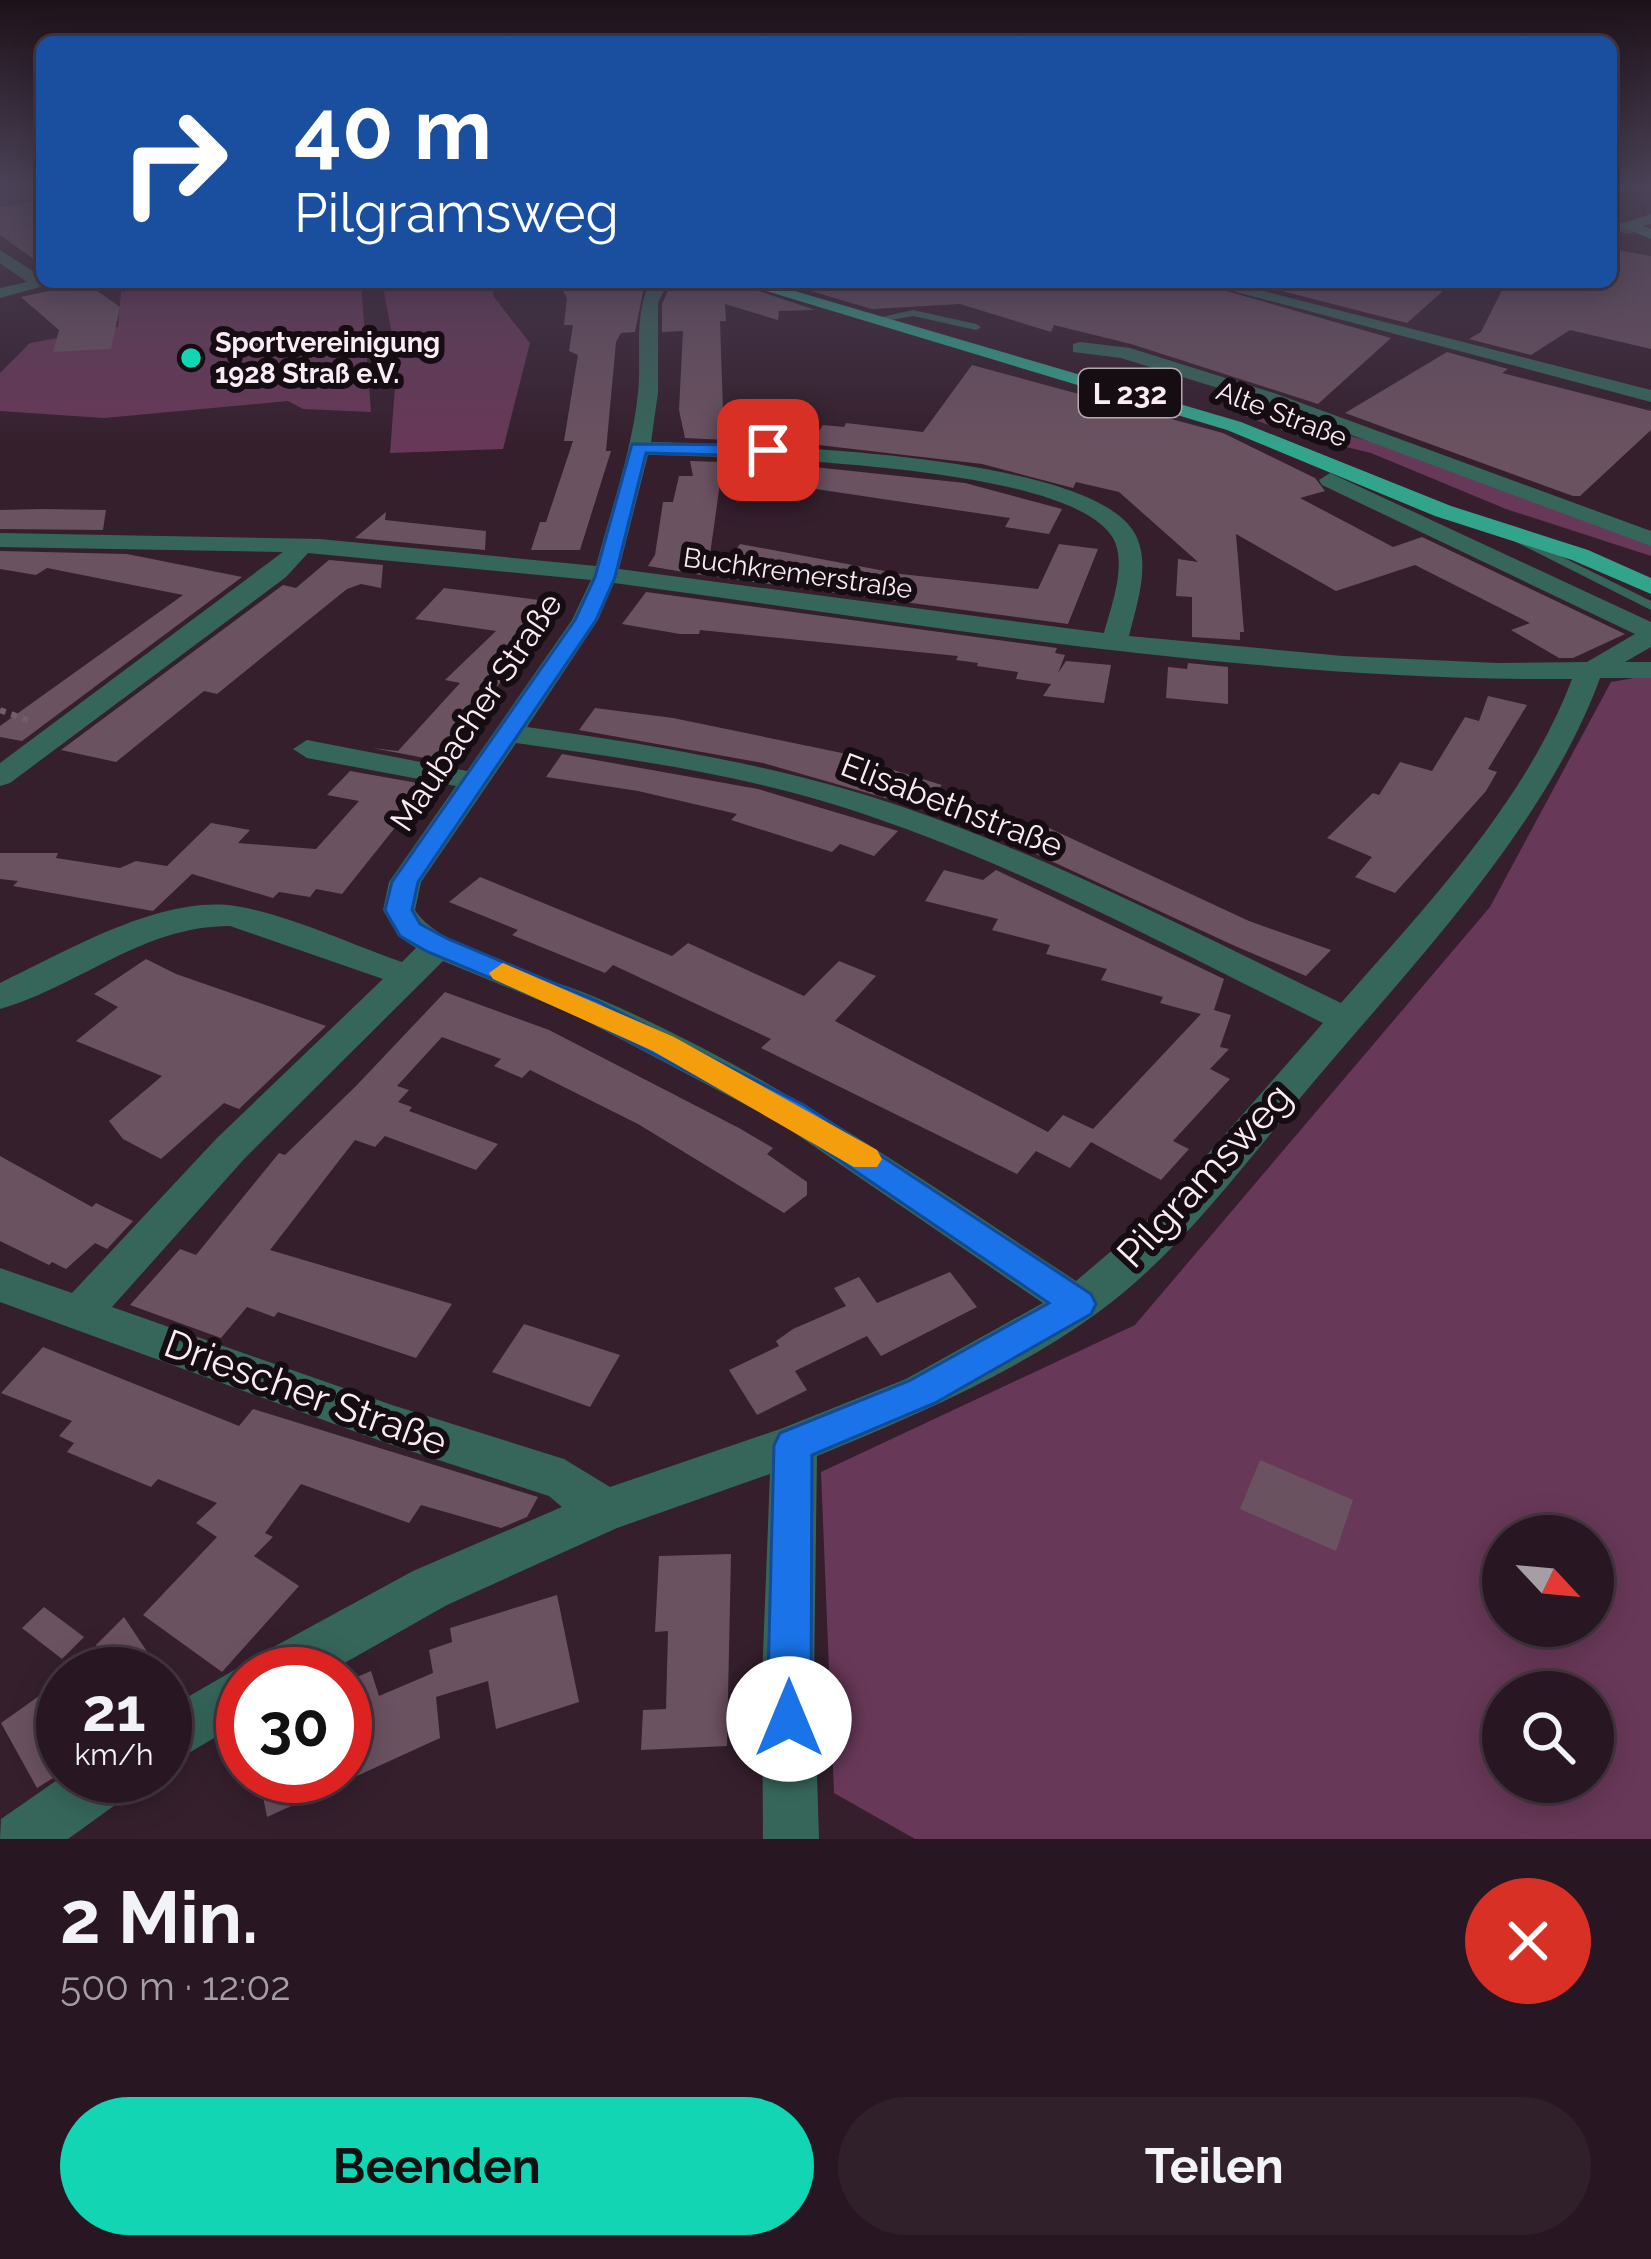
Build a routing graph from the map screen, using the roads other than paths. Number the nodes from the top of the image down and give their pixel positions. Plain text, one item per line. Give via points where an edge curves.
1 (36, 285) edge
2 (656, 288) edge
3 (765, 288) edge
4 (1232, 288) edge
5 (1305, 288) edge
6 (0, 292) edge
7 (1287, 302) junction
8 (874, 320) junction
9 (976, 327) dead end
10 (1080, 348) dead end
11 (1651, 396) edge
12 (639, 448) junction
13 (1330, 480) dead end
14 (1505, 533) junction
15 (1651, 539) edge
16 (0, 540) edge
17 (301, 548) junction
18 (605, 577) junction
19 (1651, 586) edge
20 (1651, 606) edge
21 (1651, 634) edge
22 (1114, 645) junction
23 (1651, 670) edge
24 (1588, 673) junction
25 (508, 733) junction
26 (307, 749) dead end
27 (0, 777) edge
28 (475, 782) junction
29 (438, 946) junction
30 (406, 975) junction
31 (0, 997) edge
32 (1346, 1019) junction
33 (0, 1285) edge
34 (1078, 1304) junction
35 (81, 1312) junction
36 (794, 1445) junction
37 (604, 1511) junction
38 (323, 1647) edge
39 (71, 1803) edge
40 (20, 1839) edge
41 (791, 1839) edge

1 - 6 street
2 - 12 street, Maubacher Straße
3 - 8 main road, Alte Straße / L 232
4 - 7 street
5 - 7 street
7 - 11 street
8 - 9 lane via 913,313
8 - 14 main road, Alte Straße / L 232 via 1202,415
10 - 15 street via 1123,352 1267,397
12 - 18 street, Maubacher Straße
12 - 22 street via 838,458 1078,499 1123,532 1130,561
13 - 21 street, Alte Straße
14 - 19 main road, Alte Straße / L 232
14 - 20 lane
16 - 17 street, Buchkremerstraße
17 - 18 street, Buchkremerstraße via 428,554
17 - 27 street
18 - 22 street, Buchkremerstraße
18 - 25 street, Maubacher Straße via 586,620
21 - 24 street
22 - 24 street, Buchkremerstraße
23 - 24 street
24 - 32 street, Pilgramsweg via 1499,836
25 - 28 street, Maubacher Straße
25 - 32 street, Elisabethstraße via 700,763 889,812
26 - 28 street
28 - 29 street, Maubacher Straße via 405,882 399,910 410,929
29 - 30 street
29 - 34 street via 587,1007 793,1113
30 - 31 street via 233,916 203,915
30 - 35 street
32 - 34 street, Pilgramsweg via 1169,1225
33 - 35 street, Driescher Straße
34 - 36 street, Pilgramsweg via 922,1392
35 - 37 street, Driescher Straße via 564,1480
36 - 37 street, Pilgramsweg
36 - 41 street
37 - 38 street, Pilgramsweg via 430,1588
39 - 40 street

